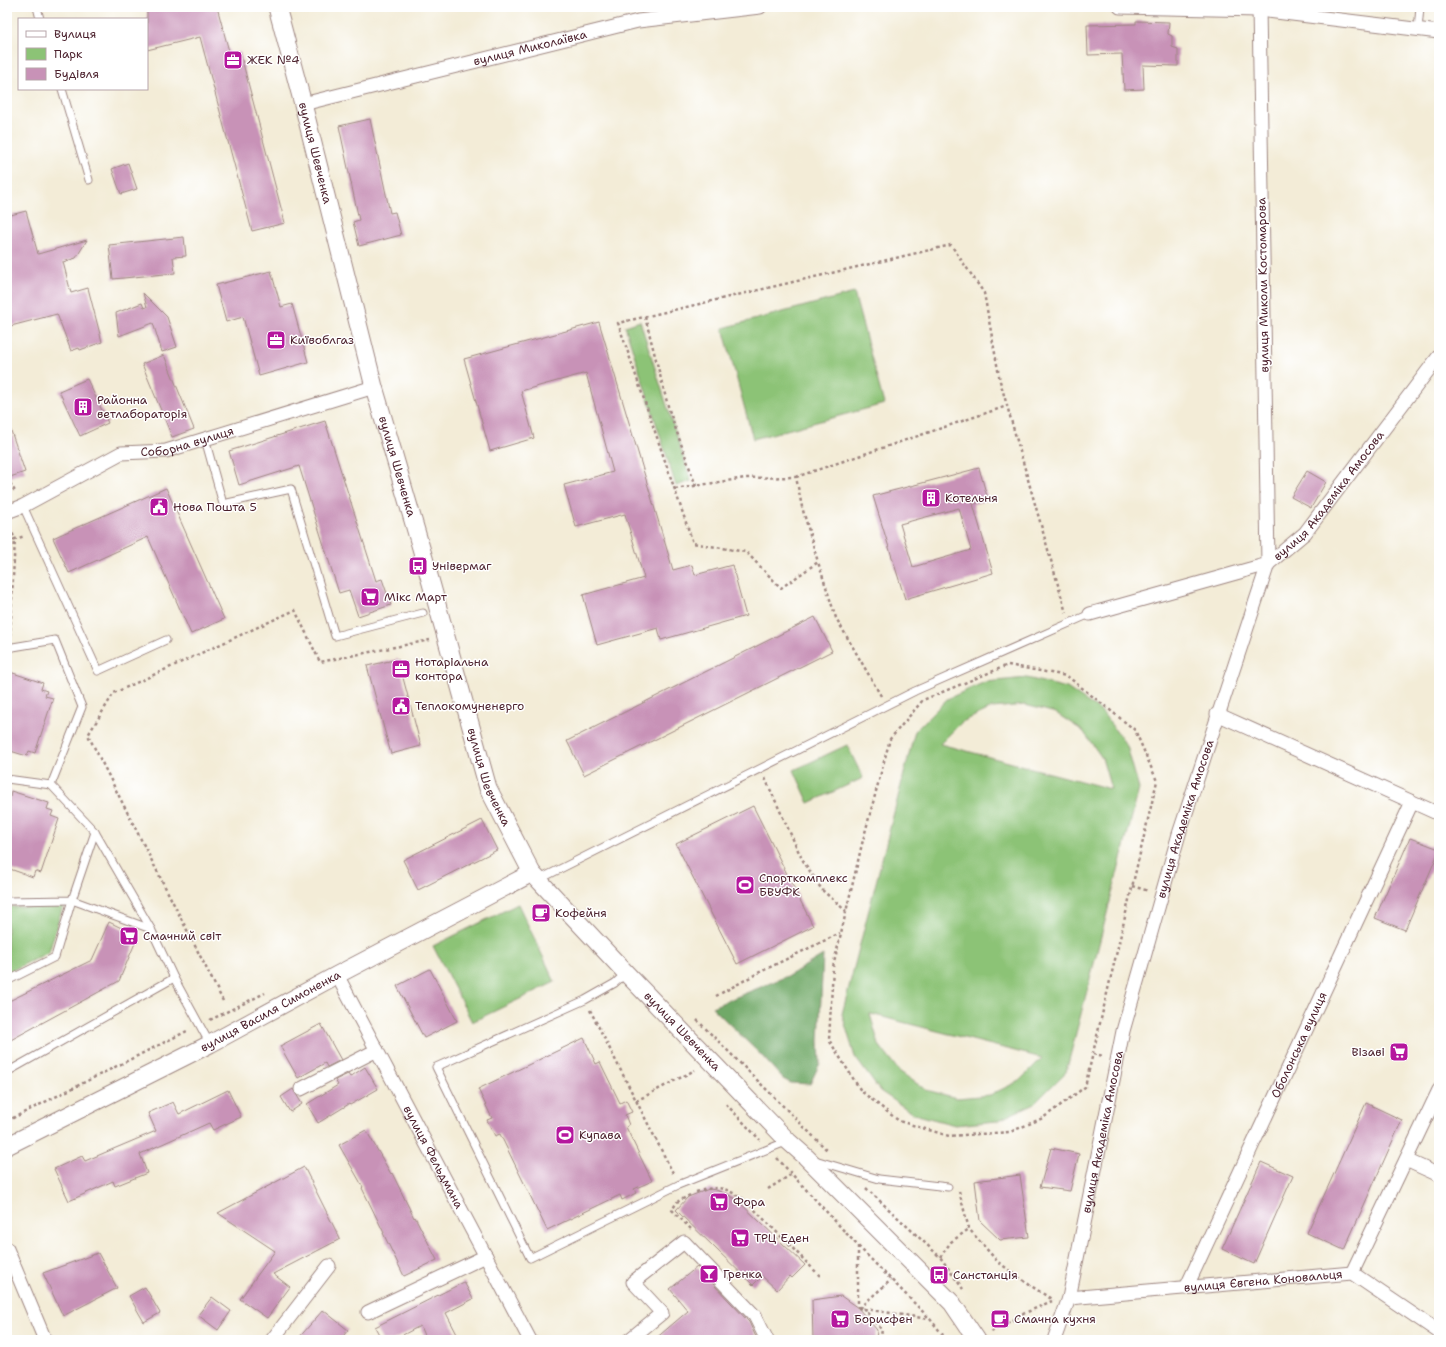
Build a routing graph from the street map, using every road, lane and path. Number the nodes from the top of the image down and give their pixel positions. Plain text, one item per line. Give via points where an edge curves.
1 (36, 7) edge
2 (277, 7) edge
3 (760, 7) edge
4 (1120, 7) edge
5 (1420, 7) edge
6 (1259, 8) edge
7 (40, 18) edge
8 (1418, 30) junction
9 (1439, 32) edge
10 (62, 90) edge
11 (303, 104) junction
12 (89, 180) dead end
13 (645, 317) junction
14 (1439, 356) edge
15 (374, 387) junction
16 (1008, 406) junction
17 (205, 439) junction
18 (796, 477) junction
19 (7, 478) edge
20 (696, 486) junction
21 (675, 489) junction
22 (23, 506) junction
23 (7, 512) edge
24 (7, 521) edge
25 (36, 534) junction
26 (15, 539) junction
27 (7, 543) edge
28 (818, 562) junction
29 (1268, 564) junction
30 (7, 593) edge
31 (12, 594) junction
32 (423, 613) junction
33 (1090, 614) joint
34 (1069, 623) junction
35 (166, 640) dead end
36 (431, 642) dead end
37 (8, 648) edge
38 (887, 705) junction
39 (1217, 714) junction
40 (760, 768) junction
41 (7, 779) edge
42 (51, 785) junction
43 (1412, 802) junction
44 (1439, 814) edge
45 (95, 832) junction
46 (535, 876) junction
47 (72, 900) junction
48 (7, 901) edge
49 (846, 911) junction
50 (151, 929) junction
51 (841, 933) junction
52 (626, 973) junction
53 (337, 975) junction
54 (174, 978) junction
55 (7, 981) edge
56 (272, 990) dead end
57 (716, 996) dead end
58 (585, 1000) junction
59 (223, 1001) dead end
60 (696, 1019) dead end
61 (208, 1021) dead end
62 (193, 1028) dead end
63 (210, 1044) junction
64 (377, 1050) junction
65 (690, 1064) dead end
66 (7, 1072) edge
67 (301, 1089) dead end
68 (1439, 1090) edge
69 (721, 1098) dead end
70 (636, 1101) junction
71 (7, 1121) edge
72 (788, 1141) junction
73 (7, 1146) edge
74 (768, 1149) junction
75 (806, 1157) junction
76 (1406, 1160) junction
77 (846, 1169) junction
78 (792, 1174) junction
79 (1439, 1175) edge
80 (678, 1185) junction
81 (948, 1187) joint
82 (768, 1189) dead end
83 (968, 1229) junction
84 (694, 1231) dead end
85 (858, 1246) junction
86 (7, 1249) edge
87 (486, 1256) junction
88 (940, 1257) junction
89 (330, 1266) dead end
90 (1352, 1273) junction
91 (820, 1276) dead end
92 (891, 1280) junction
93 (1186, 1288) junction
94 (968, 1294) dead end
95 (1069, 1298) junction
96 (858, 1308) junction
97 (863, 1308) junction
98 (368, 1312) dead end
99 (930, 1319) junction
100 (1439, 1332) edge
101 (993, 1336) dead end
102 (945, 1337) junction
103 (45, 1340) edge
104 (272, 1340) edge
105 (530, 1340) edge
106 (629, 1340) edge
107 (767, 1340) edge
108 (880, 1340) edge
109 (941, 1340) edge
110 (947, 1340) edge
111 (977, 1340) edge
112 (1054, 1340) edge

1 - 7 lane
2 - 11 street, вулиця Шевченка
3 - 11 street, вулиця Миколаївка via 638,21
4 - 6 street
5 - 8 lane
6 - 8 street
6 - 29 street, вулиця Миколи Костомарова
8 - 9 street
10 - 12 lane
11 - 15 street, вулиця Шевченка
13 - 16 path via 951,245 984,293 1000,381
13 - 20 path via 669,410
13 - 21 path via 618,323
14 - 29 street, вулиця Академіка Амосова via 1305,533
15 - 17 street, Соборна вулиця
15 - 46 street, вулиця Шевченка via 488,788
16 - 18 path
16 - 34 path
17 - 22 street, Соборна вулиця via 166,451 121,453
17 - 32 lane via 223,504 291,489 335,636
18 - 20 path via 745,478
18 - 28 path
19 - 22 path
20 - 21 path
21 - 28 path via 693,543 746,552 781,588
22 - 23 street, Соборна вулиця
22 - 25 lane
24 - 26 path
25 - 26 path
25 - 35 lane via 98,671
26 - 27 path
26 - 31 path
28 - 38 path via 836,618
29 - 33 street
29 - 39 street, вулиця Академіка Амосова
30 - 31 path
31 - 37 path
32 - 36 path
32 - 59 path via 430,640 320,662 295,610 114,693 88,735
33 - 34 lane
34 - 38 lane via 915,690
37 - 42 lane via 55,640 82,707
38 - 40 lane
39 - 43 street
39 - 95 street, вулиця Академіка Амосова via 1179,834 1123,1031
40 - 46 lane
40 - 49 path via 802,859 822,890
41 - 42 lane
42 - 45 lane
43 - 44 street
43 - 93 street, Оболонська вулиця
45 - 47 lane
45 - 50 lane
46 - 52 street, вулиця Шевченка
46 - 53 street, вулиця Василя Симоненка
47 - 48 lane
47 - 50 lane
47 - 55 lane via 55,957
49 - 51 path
49 - 51 path via 890,739 923,700 1008,665 1067,676 1135,730 1157,781 1085,1086 1043,1118 1010,1132 949,1136 899,1121 861,1091 830,1040 833,967
50 - 54 lane
51 - 57 path
52 - 58 lane via 615,984
52 - 72 street, вулиця Шевченка
53 - 63 street, вулиця Василя Симоненка
53 - 64 street, вулиця Фельдмана
54 - 63 lane
54 - 66 lane
56 - 61 path
58 - 70 path
58 - 80 lane via 436,1067 530,1258
60 - 77 path
62 - 71 path
63 - 73 street, вулиця Василя Симоненка
64 - 67 street
64 - 87 street, вулиця Фельдмана
65 - 70 path via 695,1070
68 - 76 street
69 - 74 path
70 - 80 path
72 - 74 lane
72 - 75 street, вулиця Шевченка
74 - 78 path
74 - 80 lane
75 - 77 lane
75 - 111 street, вулиця Шевченка via 952,1303
76 - 79 street
76 - 90 street
77 - 81 lane via 879,1179
77 - 88 path
78 - 82 path
78 - 85 path
81 - 83 path via 959,1191
83 - 88 path via 951,1242
83 - 101 path via 998,1262 1054,1300 990,1331
84 - 91 path via 672,1210 677,1202 710,1188 718,1187 730,1191 745,1200
85 - 92 path
85 - 96 path
86 - 103 street
87 - 98 street
87 - 105 street, вулиця Фельдмана
88 - 94 path
89 - 104 street
90 - 93 street, вулиця Євгена Коновальця
90 - 100 street, вулиця Євгена Коновальця
92 - 96 path
92 - 99 path
93 - 95 street, вулиця Євгена Коновальця
95 - 112 street, вулиця Академіка Амосова
96 - 97 path
97 - 99 path
97 - 108 path via 882,1330
99 - 102 path
102 - 109 path
102 - 110 path
106 - 107 street via 662,1313 633,1282 684,1242 755,1316

